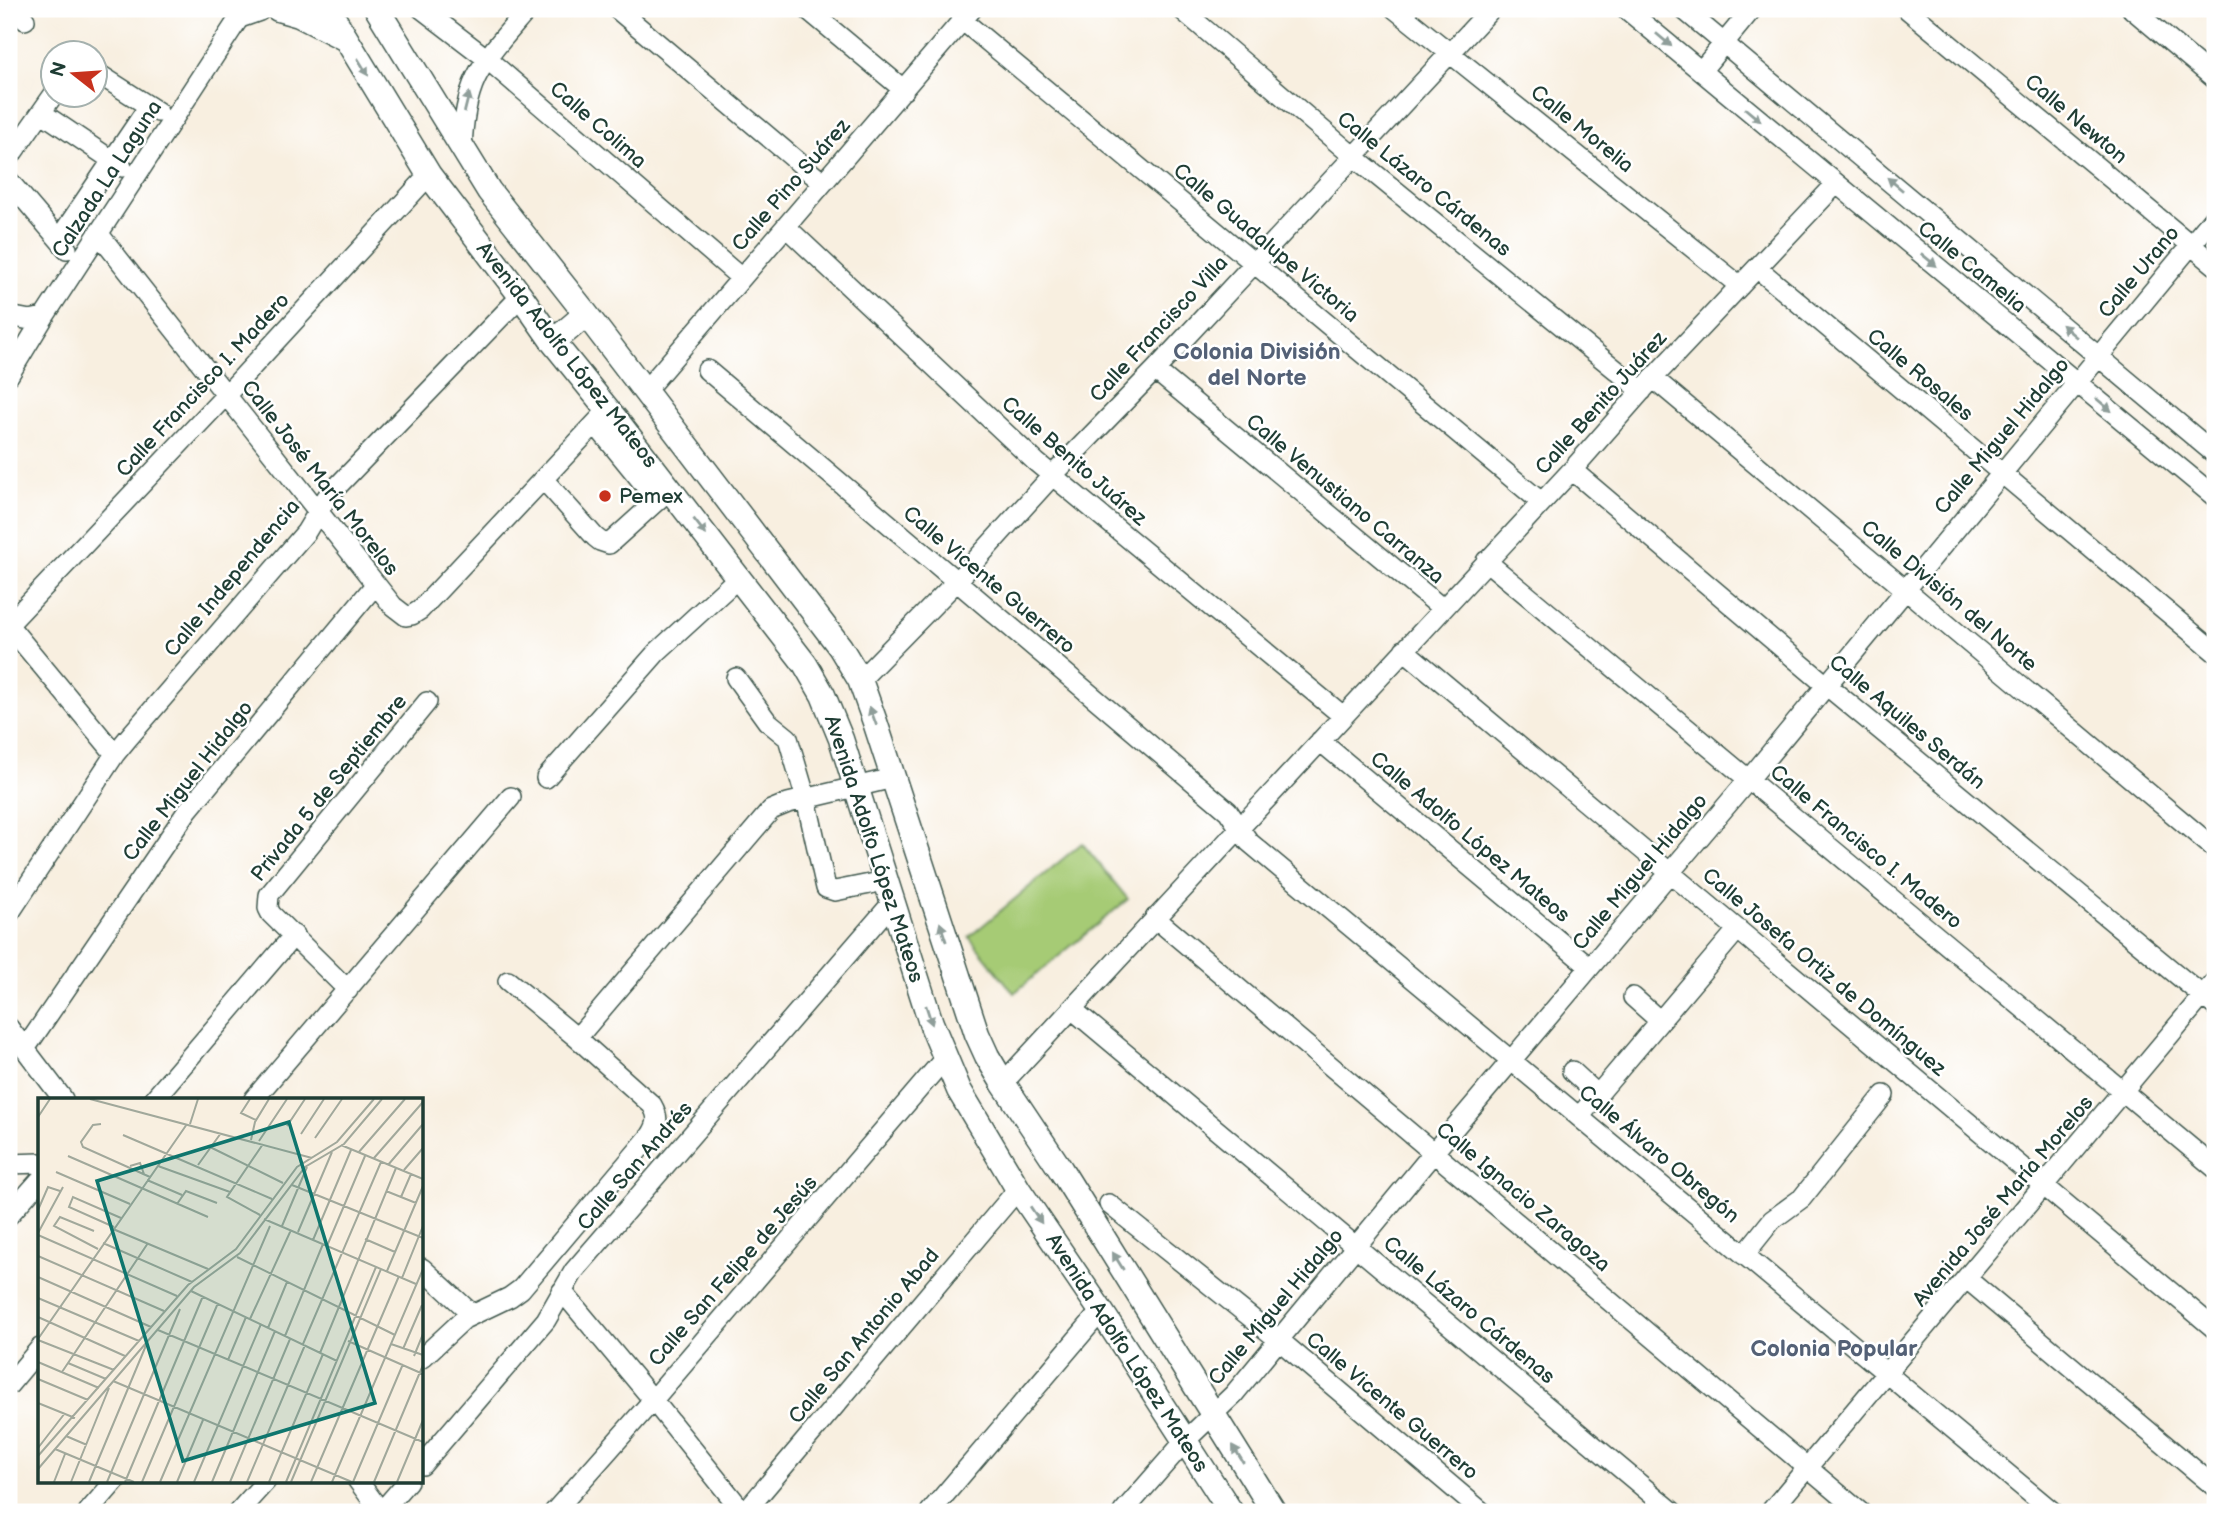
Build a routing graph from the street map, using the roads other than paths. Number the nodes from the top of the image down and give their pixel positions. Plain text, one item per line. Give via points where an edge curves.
1 (278, 9) edge
2 (328, 9) edge
3 (377, 9) edge
4 (422, 9) edge
5 (528, 9) edge
6 (617, 9) edge
7 (807, 9) edge
8 (1181, 9) edge
9 (1395, 9) edge
10 (1491, 9) edge
11 (1626, 9) edge
12 (1683, 9) edge
13 (1752, 9) edge
14 (1907, 9) edge
15 (2132, 9) edge
16 (248, 11) edge
17 (967, 15) edge
18 (344, 38) junction
19 (1724, 43) junction
20 (1450, 52) junction
21 (486, 58) junction
22 (1701, 71) junction
23 (2215, 79) edge
24 (108, 80) edge
25 (904, 90) junction
26 (149, 106) junction
27 (45, 108) edge
28 (42, 113) junction
29 (172, 121) junction
30 (462, 150) junction
31 (1353, 156) junction
32 (9, 158) edge
33 (113, 162) junction
34 (429, 175) junction
35 (136, 178) junction
36 (9, 181) edge
37 (823, 183) junction
38 (1836, 184) junction
39 (2215, 216) edge
40 (786, 227) junction
41 (98, 233) junction
42 (59, 239) junction
43 (2191, 245) junction
44 (1253, 262) junction
45 (79, 263) junction
46 (2215, 265) edge
47 (1757, 268) junction
48 (741, 278) junction
49 (1740, 286) junction
50 (521, 296) junction
51 (586, 314) junction
52 (9, 316) edge
53 (44, 317) junction
54 (553, 342) junction
55 (2099, 356) junction
56 (707, 370) dead end
57 (1154, 370) junction
58 (9, 375) edge
59 (2076, 382) junction
60 (1647, 385) junction
61 (644, 392) junction
62 (226, 395) junction
63 (606, 423) junction
64 (2215, 454) edge
65 (1572, 470) junction
66 (2001, 473) junction
67 (1052, 476) junction
68 (548, 485) junction
69 (664, 494) junction
70 (2215, 497) edge
71 (1541, 502) junction
72 (318, 513) junction
73 (1486, 561) junction
74 (739, 577) junction
75 (956, 582) junction
76 (375, 585) junction
77 (1905, 590) junction
78 (1443, 609) junction
79 (9, 625) edge
80 (1404, 650) junction
81 (2215, 652) edge
82 (736, 678) dead end
83 (860, 680) junction
84 (1826, 685) junction
85 (427, 702) dead end
86 (1343, 716) junction
87 (1320, 741) junction
88 (115, 754) junction
89 (546, 778) dead end
90 (892, 778) junction
91 (1749, 779) junction
92 (855, 787) junction
93 (511, 797) dead end
94 (806, 799) junction
95 (1239, 827) junction
96 (2215, 849) edge
97 (1669, 872) junction
98 (888, 892) junction
99 (9, 914) edge
100 (1155, 918) junction
101 (1738, 929) junction
102 (293, 935) junction
103 (1590, 967) junction
104 (508, 981) dead end
105 (348, 990) junction
106 (2211, 995) edge
107 (1633, 997) dead end
108 (1072, 1009) junction
109 (1660, 1021) junction
110 (9, 1028) edge
111 (577, 1038) junction
112 (25, 1049) junction
113 (945, 1059) junction
114 (1511, 1060) junction
115 (1572, 1071) dead end
116 (1003, 1083) junction
117 (2124, 1092) junction
118 (1598, 1095) junction
119 (1884, 1095) dead end
120 (62, 1098) edge
121 (155, 1098) edge
122 (255, 1098) edge
123 (1579, 1117) junction
124 (1434, 1152) junction
125 (38, 1163) edge
126 (9, 1164) edge
127 (2215, 1168) edge
128 (38, 1182) edge
129 (2045, 1186) junction
130 (1018, 1189) junction
131 (1109, 1204) dead end
132 (9, 1215) edge
133 (1357, 1246) junction
134 (1744, 1255) junction
135 (424, 1270) edge
136 (1967, 1279) junction
137 (562, 1291) junction
138 (1101, 1311) junction
139 (472, 1314) junction
140 (2215, 1329) edge
141 (1279, 1340) junction
142 (38, 1350) edge
143 (424, 1356) edge
144 (1886, 1374) junction
145 (9, 1385) edge
146 (653, 1400) junction
147 (1214, 1415) junction
148 (1185, 1441) junction
149 (424, 1463) edge
150 (1807, 1468) junction
151 (114, 1482) edge
152 (265, 1482) edge
153 (360, 1482) edge
154 (407, 1482) edge
155 (2215, 1487) edge
156 (374, 1509) edge
157 (88, 1512) edge
158 (238, 1512) edge
159 (554, 1512) edge
160 (744, 1512) edge
161 (930, 1512) edge
162 (1123, 1512) edge
163 (1231, 1512) edge
164 (1274, 1512) edge
165 (1482, 1512) edge
166 (1673, 1512) edge
167 (1770, 1512) edge
168 (1860, 1512) edge
169 (2053, 1512) edge

1 - 18 main road
2 - 18 main road, Avenida Adolfo López Mateos
3 - 30 main road, Avenida Adolfo López Mateos
4 - 21 street, Calle Colima
5 - 21 street
6 - 37 street
7 - 25 street
8 - 31 street, Calle Lázaro Cárdenas
9 - 20 street, Calle Morelia
10 - 20 street, Calle Francisco Villa
11 -> 22 street, Calle Camelia
12 - 19 street, Calle Camelia
13 - 19 street
14 - 43 street, Calle Newton
15 - 23 street
16 - 29 street, Calzada La Laguna
17 - 25 street, Calle Pino Suárez
17 - 44 street, Calle Guadalupe Victoria
18 -> 34 main road, Avenida Adolfo López Mateos
19 - 22 street
55 -> 19 street, Calle Camelia
20 - 31 street, Calle Francisco Villa
20 - 49 street, Calle Morelia
30 -> 21 street via 468,96
21 - 48 street, Calle Colima
22 -> 38 street, Calle Camelia
24 - 26 street
25 - 37 street, Calle Pino Suárez
26 - 29 street
26 - 33 street
27 - 28 street
28 - 32 street
28 - 33 street
29 - 35 street, Calzada La Laguna
30 - 51 main road, Avenida Adolfo López Mateos
31 - 44 street, Calle Francisco Villa
31 - 60 street, Calle Lázaro Cárdenas
33 - 35 street
33 - 42 street
34 - 50 main road, Avenida Adolfo López Mateos
34 - 62 street, Calle Francisco I. Madero
35 - 41 street, Calzada La Laguna
36 - 42 street
37 - 40 street, Calle Pino Suárez
38 - 47 street, Calle Benito Juárez
38 -> 59 street, Calle Camelia
39 - 43 street, Calle Urano
40 - 48 street, Calle Pino Suárez
40 - 67 street, Calle Benito Juárez
41 - 45 street, Calzada La Laguna
41 - 62 street, Calle José María Morelos
42 - 45 street
43 - 46 street, Calle Newton
43 - 55 street, Calle Urano
44 - 57 street, Calle Francisco Villa
44 - 71 street, Calle Guadalupe Victoria
45 - 53 street, Calzada La Laguna
47 - 49 street, Calle Benito Juárez
47 - 66 street, Calle Rosales
48 - 61 street, Calle Pino Suárez
49 - 60 street, Calle Benito Juárez
50 - 54 main road, Avenida Adolfo López Mateos
50 - 72 street, Calle Independencia via 327,497
51 - 54 main road
51 - 61 main road, Avenida Adolfo López Mateos
52 - 53 street
53 - 58 street, Calzada La Laguna
54 - 63 main road, Avenida Adolfo López Mateos
55 - 59 street, Calle Miguel Hidalgo
55 - 64 street, Calle Camelia
56 - 75 street, Calle Vicente Guerrero
57 - 67 street, Calle Francisco Villa
57 - 78 street, Calle Venustiano Carranza
59 - 66 street, Calle Miguel Hidalgo
59 -> 70 street, Calle Camelia
60 - 65 street, Calle Benito Juárez
60 - 77 street, Calle División del Norte
61 - 83 main road, Avenida Adolfo López Mateos via 811,608
62 - 72 street, Calle José María Morelos
62 - 79 street, Calle Francisco I. Madero
63 - 68 street
63 - 69 main road, Avenida Adolfo López Mateos
65 - 71 street, Calle Benito Juárez
65 - 84 street, Calle Aquiles Serdán
66 - 77 street, Calle Miguel Hidalgo
66 - 81 street, Calle Rosales
67 - 75 street, Calle Francisco Villa
67 - 86 street, Calle Benito Juárez
68 - 69 street via 595,537 609,544
68 - 76 street, Calle José María Morelos via 412,615 393,606
69 -> 74 main road, Avenida Adolfo López Mateos
71 - 73 street, Calle Benito Juárez
72 - 76 street, Calle José María Morelos
72 - 88 street, Calle Independencia
73 - 78 street, Calle Benito Juárez
73 - 91 street, Calle Francisco I. Madero
74 - 89 street via 657,652
74 - 92 main road, Avenida Adolfo López Mateos via 805,664 841,739
75 - 83 street, Calle Francisco Villa
75 - 95 street, Calle Vicente Guerrero via 1228,811
76 - 112 street, Calle Miguel Hidalgo via 188,810
77 - 84 street, Calle Miguel Hidalgo
77 - 96 street, Calle División del Norte
78 - 80 street, Calle Benito Juárez
79 - 88 street
80 - 86 street, Calle Benito Juárez
80 - 97 street, Calle Josefa Ortiz de Domínguez
82 - 94 street via 767,721 788,737
90 -> 83 main road, Avenida Adolfo López Mateos
84 - 91 street, Calle Miguel Hidalgo
84 - 106 street, Calle Aquiles Serdán
85 - 102 street, Privada 5 de Septiembre via 269,895 271,914
86 - 87 street, Calle Benito Juárez
87 - 95 street, Calle Benito Juárez
87 - 103 street, Calle Adolfo López Mateos
88 - 99 street, Calle Independencia
90 - 92 street
116 -> 90 main road, Avenida Adolfo López Mateos via 977,1034
91 - 97 street, Calle Miguel Hidalgo
91 - 117 street, Calle Francisco I. Madero
92 - 94 street
92 - 98 main road, Avenida Adolfo López Mateos
93 - 105 street
94 - 98 street via 826,888
94 - 111 street via 768,813
95 - 100 street, Calle Benito Juárez
95 - 114 street, Calle Álvaro Obregón via 1249,842
97 - 101 street, Calle Josefa Ortiz de Domínguez
97 - 103 street, Calle Miguel Hidalgo
98 -> 113 main road, Avenida Adolfo López Mateos
98 - 137 street, Calle San Andrés
100 - 108 street, Calle Benito Juárez
100 - 124 street, Calle Ignacio Zaragoza
101 - 109 street
101 - 129 street, Calle Josefa Ortiz de Domínguez
102 - 105 street, Privada 5 de Septiembre
102 - 121 street
103 - 114 street, Calle Miguel Hidalgo
104 - 111 street
105 - 122 street
106 - 117 street, Avenida José María Morelos
107 - 109 street
108 - 116 street, Calle Benito Juárez
108 - 133 street, Calle Lázaro Cárdenas
109 - 118 street
110 - 112 street
111 - 139 street via 652,1105 657,1126 521,1289
112 - 120 street
113 - 130 main road, Avenida Adolfo López Mateos
113 - 146 street, Calle San Felipe de Jesús
114 - 123 street, Calle Álvaro Obregón
114 - 124 street, Calle Miguel Hidalgo
115 - 118 street
147 -> 116 main road, Avenida Adolfo López Mateos
117 - 127 street, Calle Francisco I. Madero
117 - 129 street, Avenida José María Morelos
118 - 123 street
119 - 134 street via 1802,1198 1772,1220
123 - 134 street, Calle Álvaro Obregón
124 - 133 street, Calle Miguel Hidalgo
124 - 150 street, Calle Ignacio Zaragoza
125 - 126 street
128 - 132 street
129 - 136 street, Avenida José María Morelos
129 - 140 street, Calle Josefa Ortiz de Domínguez
130 -> 138 main road, Avenida Adolfo López Mateos
130 - 160 street, Calle San Antonio Abad
131 - 141 street, Calle Vicente Guerrero
133 - 141 street, Calle Miguel Hidalgo
133 - 166 street, Calle Lázaro Cárdenas
134 - 144 street, Calle Álvaro Obregón
135 - 139 street
136 - 144 street, Avenida José María Morelos
136 - 155 street
137 - 146 street
137 - 149 street, Calle San Andrés via 546,1320
138 - 148 main road, Avenida Adolfo López Mateos
138 - 161 street
139 - 143 street
141 - 147 street, Calle Miguel Hidalgo
141 - 165 street, Calle Vicente Guerrero
142 - 145 street
144 - 150 street, Avenida José María Morelos
144 - 169 street, Calle Álvaro Obregón
146 - 159 street, Calle San Felipe de Jesús
146 - 160 street
147 - 148 street, Calle Miguel Hidalgo
164 -> 147 main road, Avenida Adolfo López Mateos
148 - 162 street, Calle Miguel Hidalgo
148 - 163 main road, Avenida Adolfo López Mateos
150 - 167 street, Avenida José María Morelos
150 - 168 street, Calle Ignacio Zaragoza
151 - 157 street
152 - 158 street
153 - 156 street
154 - 156 street

